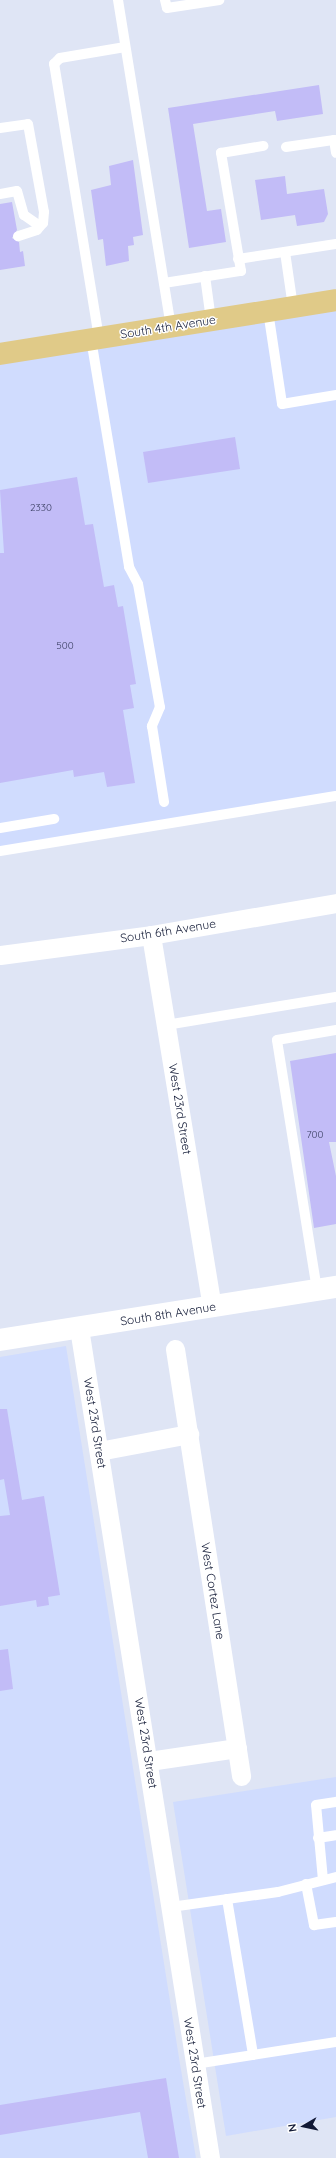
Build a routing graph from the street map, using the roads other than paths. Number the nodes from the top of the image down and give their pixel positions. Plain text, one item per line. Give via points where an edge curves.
1 (118, 0) edge
2 (165, 0) edge
3 (218, 0) edge
4 (125, 47) junction
5 (0, 128) edge
6 (263, 146) dead end
7 (286, 147) dead end
8 (336, 153) edge
9 (0, 194) edge
10 (40, 226) junction
11 (18, 236) dead end
12 (336, 244) edge
13 (284, 252) junction
14 (238, 259) junction
15 (204, 276) junction
16 (164, 283) junction
17 (336, 300) edge
18 (293, 307) junction
19 (268, 311) junction
20 (211, 320) junction
21 (171, 326) junction
22 (95, 338) junction
23 (0, 354) edge
24 (336, 395) edge
25 (336, 796) edge
26 (164, 802) dead end
27 (54, 819) dead end
28 (0, 828) edge
29 (0, 851) edge
30 (336, 903) edge
31 (151, 935) junction
32 (0, 955) edge
33 (336, 997) edge
34 (166, 1025) junction
35 (336, 1030) edge
36 (326, 1289) edge
37 (212, 1307) junction
38 (79, 1328) junction
39 (0, 1340) edge
40 (175, 1349) dead end
41 (189, 1434) junction
42 (99, 1451) junction
43 (237, 1748) junction
44 (149, 1761) junction
45 (241, 1776) dead end
46 (336, 1802) edge
47 (336, 1835) edge
48 (318, 1838) junction
49 (336, 1877) edge
50 (323, 1880) junction
51 (306, 1884) junction
52 (228, 1899) junction
53 (171, 1908) junction
54 (336, 1922) edge
55 (336, 2042) edge
56 (253, 2055) junction
57 (194, 2064) junction
58 (210, 2158) edge

1 - 4 lane
2 - 3 lane via 167,8
4 - 16 lane
4 - 22 lane via 60,58 54,64
5 - 10 lane via 28,124 44,212
6 - 14 lane via 221,153
7 - 8 lane via 334,140
9 - 10 lane via 17,191 24,215
10 - 11 lane
12 - 13 lane
13 - 14 lane
13 - 18 lane
14 - 15 lane via 241,271
15 - 16 lane
15 - 20 lane
16 - 21 lane
17 - 18 main road, South 4th Avenue
18 - 19 main road, South 4th Avenue
19 - 20 main road, South 4th Avenue
19 - 24 lane via 282,404
20 - 21 main road, South 4th Avenue
21 - 22 main road, South 4th Avenue
22 - 23 main road, South 4th Avenue
22 - 26 lane via 129,567 138,584 160,707 152,726
25 - 29 lane
27 - 28 lane
30 - 31 street, South 6th Avenue
31 - 32 street, South 6th Avenue
31 - 34 street, West 23rd Street
33 - 34 lane
34 - 37 street, West 23rd Street
35 - 36 lane via 277,1040
36 - 37 street, South 8th Avenue
37 - 38 street, South 8th Avenue
38 - 39 street, South 8th Avenue
38 - 42 street, West 23rd Street
40 - 41 street, West Cortez Lane
41 - 42 street
41 - 43 street, West Cortez Lane
42 - 44 street, West 23rd Street
43 - 44 street
43 - 45 street, West Cortez Lane
44 - 53 street, West 23rd Street
46 - 48 lane via 316,1805
47 - 48 lane
48 - 50 lane
49 - 50 lane
50 - 51 lane
51 - 52 lane
51 - 54 lane via 314,1925
52 - 53 lane
52 - 56 lane
53 - 57 street, West 23rd Street
55 - 56 lane
56 - 57 lane
57 - 58 street, West 23rd Street

